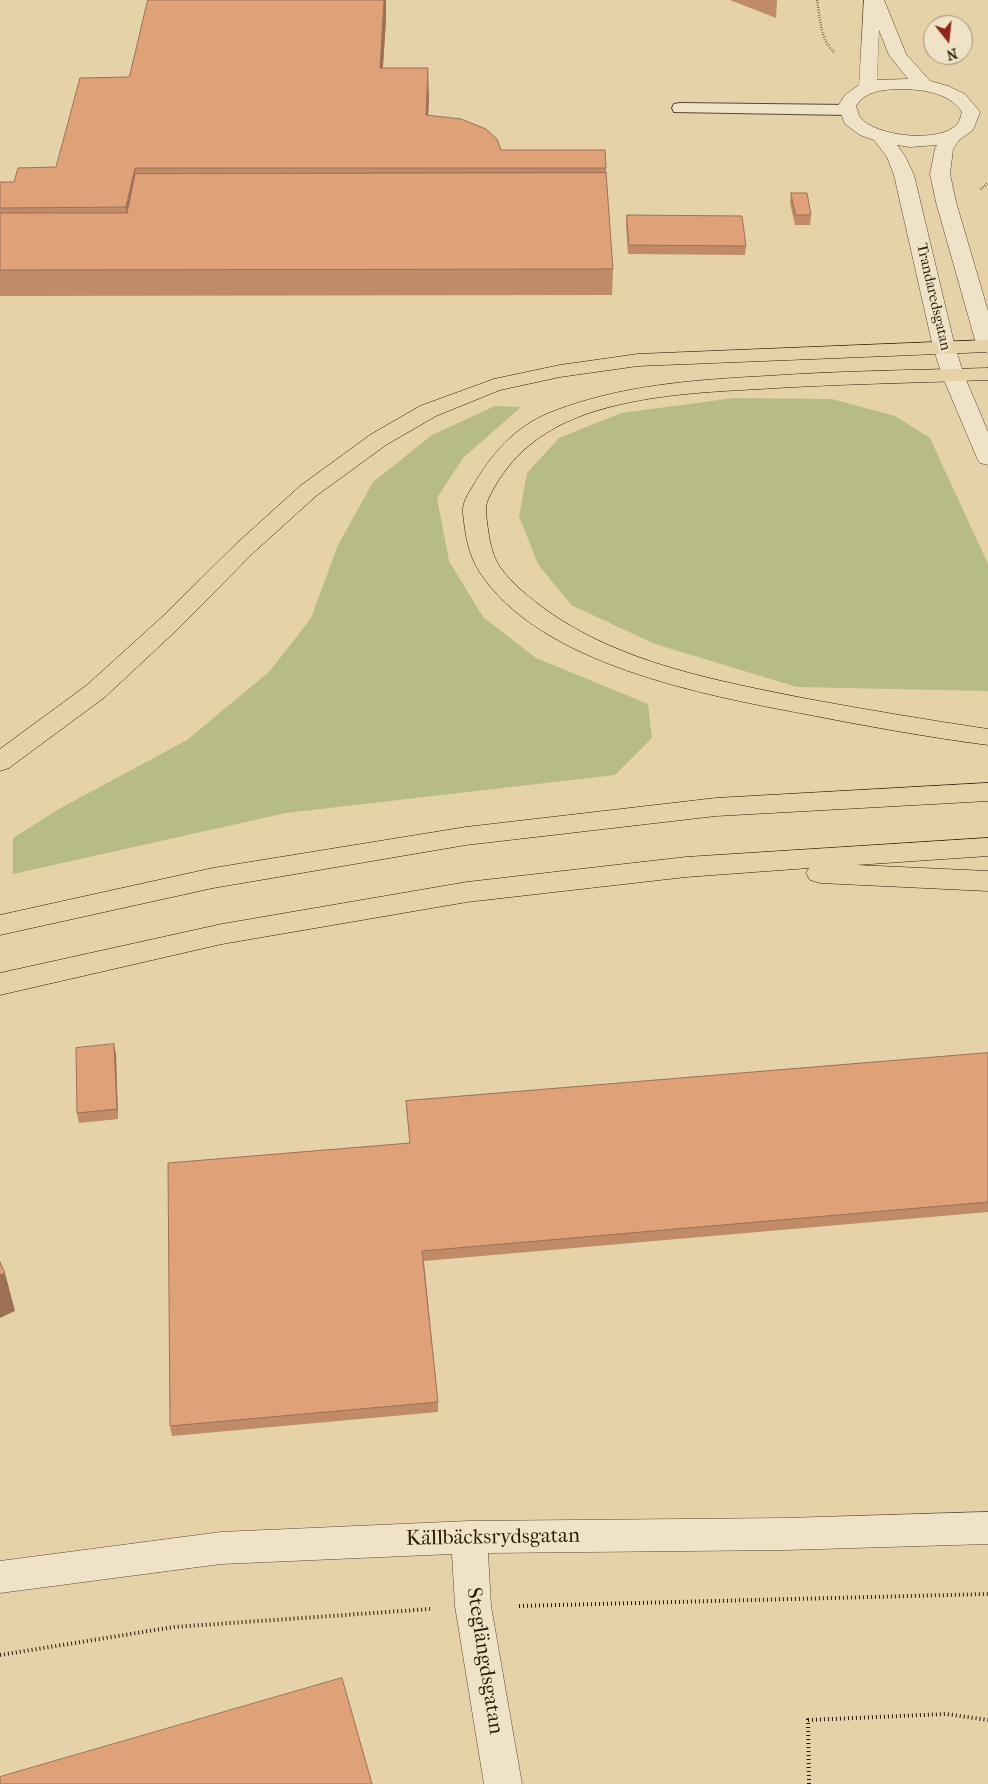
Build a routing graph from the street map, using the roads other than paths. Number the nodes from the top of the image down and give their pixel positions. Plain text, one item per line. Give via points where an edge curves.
1 (874, 0) edge
2 (922, 85) junction
3 (868, 88) junction
4 (680, 108) dead end
5 (847, 110) junction
6 (979, 122) edge
7 (952, 136) junction
8 (881, 137) junction
9 (988, 346) edge
10 (944, 347) junction
11 (988, 374) edge
12 (953, 375) junction
13 (988, 458) edge
14 (988, 737) edge
15 (0, 762) edge
16 (988, 792) edge
17 (988, 847) edge
18 (686, 867) junction
19 (988, 881) edge
20 (0, 925) edge
21 (0, 984) edge
22 (988, 1528) edge
23 (469, 1538) junction
24 (0, 1577) edge
25 (504, 1784) edge

1 - 2 street via 898,55
1 - 3 street
2 - 3 street, Trandaredsgatan via 894,84
2 - 6 street, Trandaredsgatan via 961,99
3 - 5 street via 852,98
4 - 5 lane
5 - 8 street, Trandaredsgatan via 857,125
6 - 7 street, Trandaredsgatan
7 - 8 street, Trandaredsgatan via 918,142
7 - 9 street, Trandaredsgatan via 944,149 940,174
8 - 10 street, Trandaredsgatan via 896,156 904,175
9 - 10 highway
10 - 12 street, Trandaredsgatan
10 - 15 highway via 638,360 560,371 494,385 428,411 378,440 308,491 96,691
11 - 12 highway
12 - 13 street, Trandaredsgatan
12 - 14 highway via 702,386 614,398 552,419 516,443 491,471 474,505 478,539 491,572 523,605 554,628 608,653 675,676 755,697 904,726
16 - 20 highway via 716,807 466,836 213,878
17 - 18 highway
18 - 19 highway
18 - 21 highway via 458,894 222,934
22 - 23 street, Källbäcksrydsgatan
23 - 24 street, Källbäcksrydsgatan via 221,1548
23 - 25 street, Steglängdsgatan via 473,1606

